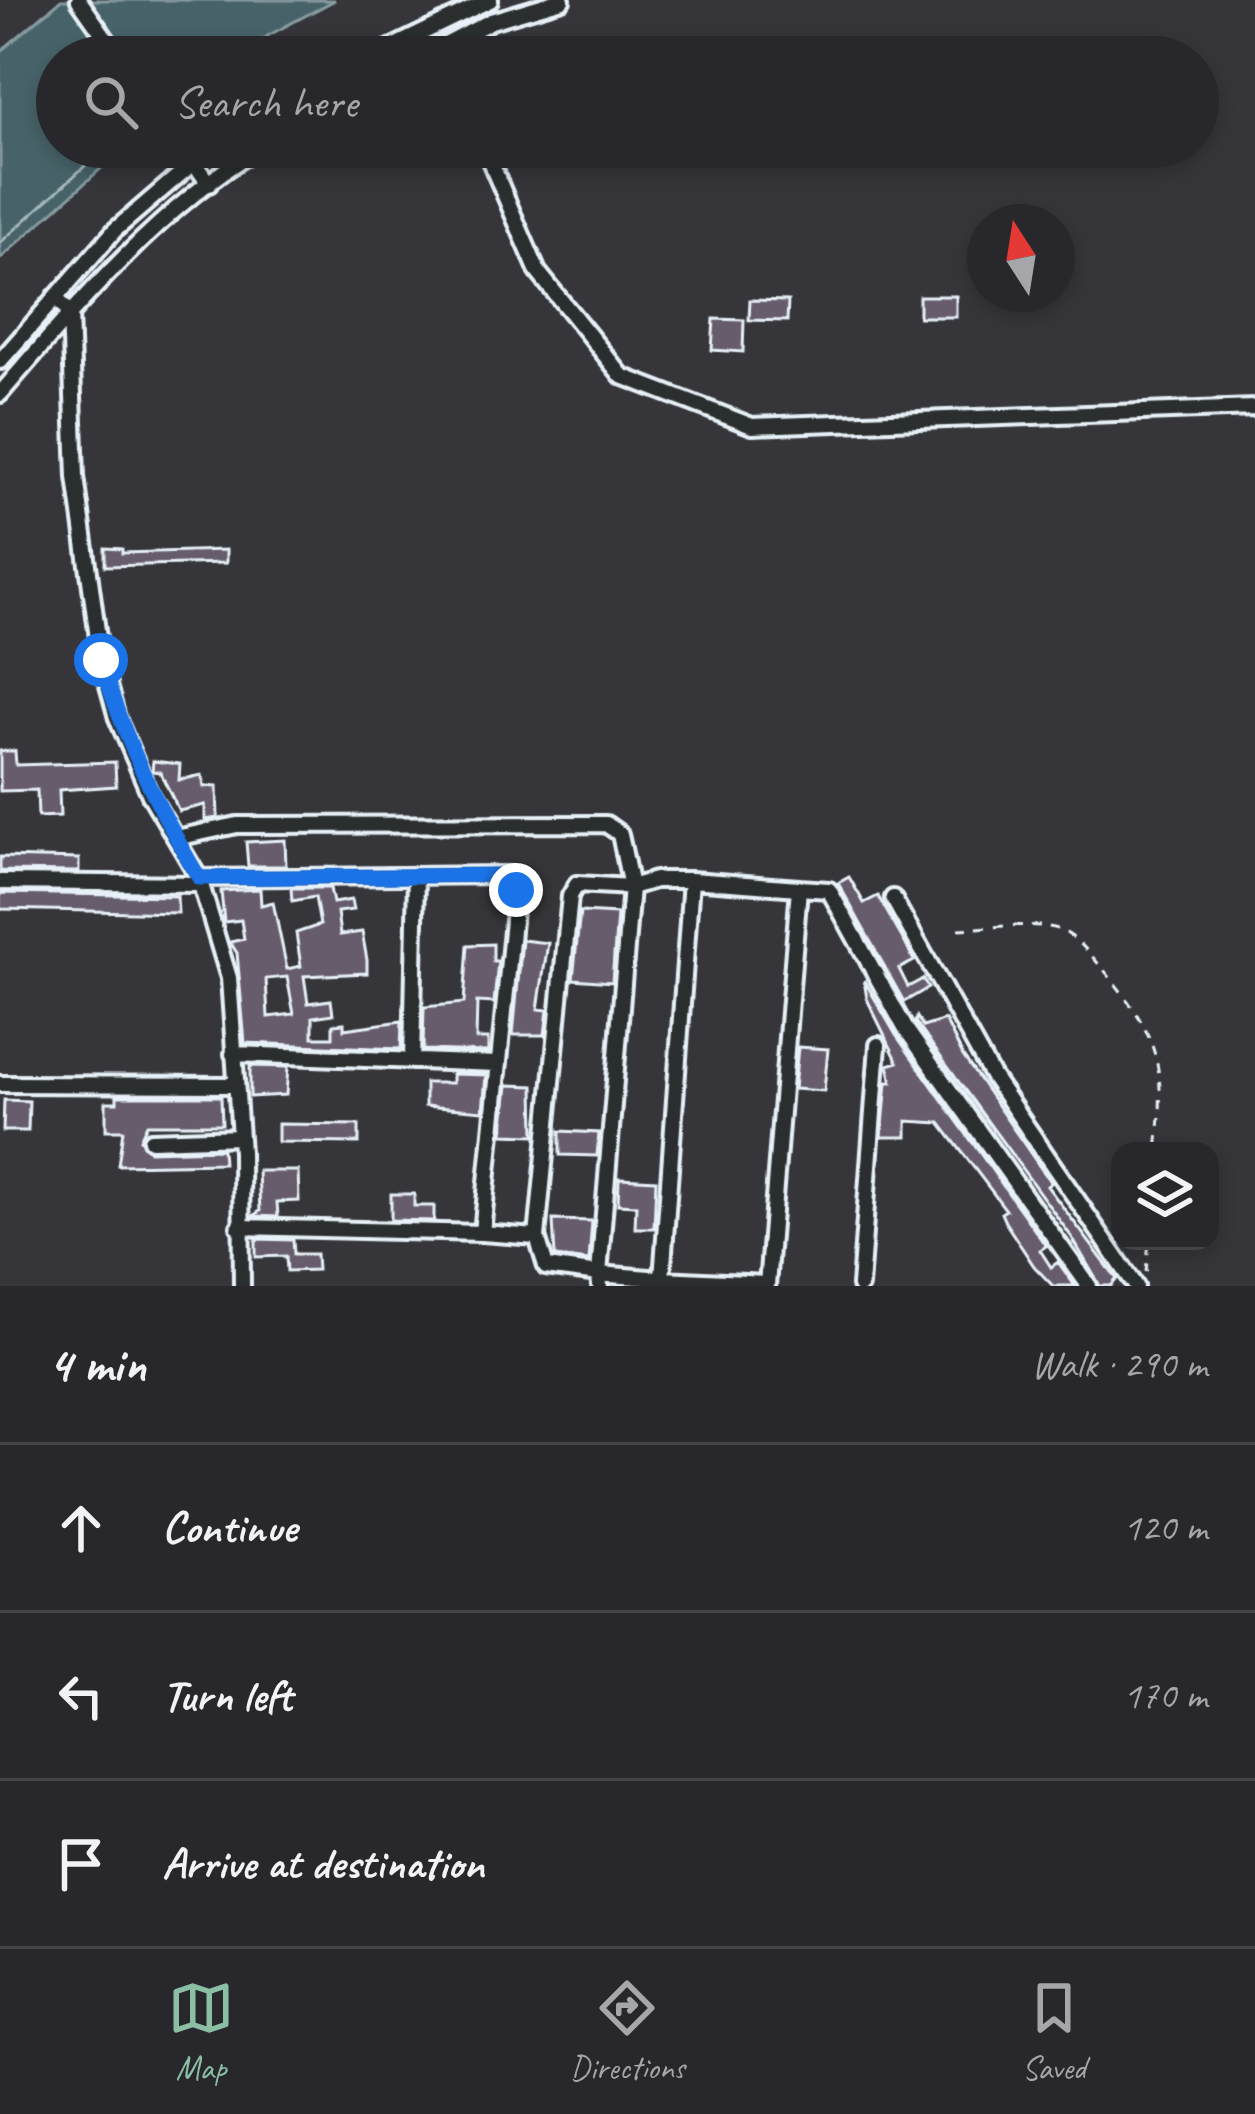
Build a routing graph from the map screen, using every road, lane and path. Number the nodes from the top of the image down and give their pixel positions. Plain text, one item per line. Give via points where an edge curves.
1 (79, 0) edge
2 (490, 0) edge
3 (562, 0) edge
4 (104, 36) edge
5 (416, 36) edge
6 (464, 36) edge
7 (188, 168) edge
8 (197, 168) edge
9 (230, 168) edge
10 (493, 168) edge
11 (208, 184) junction
12 (56, 297) junction
13 (70, 313) junction
14 (0, 361) edge
15 (0, 394) edge
16 (1255, 407) edge
17 (176, 838) junction
18 (416, 876) junction
19 (691, 880) junction
20 (200, 881) junction
21 (0, 882) edge
22 (631, 886) junction
23 (799, 888) junction
24 (892, 898) dead end
25 (959, 929) dead end
26 (878, 1045) dead end
27 (233, 1054) junction
28 (412, 1060) junction
29 (497, 1064) junction
30 (0, 1084) edge
31 (236, 1085) junction
32 (240, 1137) junction
33 (151, 1140) dead end
34 (1158, 1142) edge
35 (239, 1227) junction
36 (482, 1233) junction
37 (537, 1238) junction
38 (1147, 1250) edge
39 (600, 1280) edge
40 (662, 1282) edge
41 (767, 1285) edge
42 (242, 1286) edge
43 (860, 1286) edge
44 (1089, 1286) edge
45 (1140, 1286) edge

1 - 4 street
2 - 5 street
3 - 6 street
7 - 12 street via 116,230
8 - 11 street
9 - 11 street
10 - 16 street via 538,272 622,376 752,426
11 - 13 street
12 - 13 street
12 - 14 street
13 - 15 street
13 - 17 street via 76,477 101,660 117,718
17 - 20 street
17 - 22 street via 237,825 606,824 620,834
18 - 20 street
18 - 28 street
18 - 29 street via 507,875 516,890
19 - 22 street
19 - 23 street
19 - 40 street
20 - 21 street
20 - 27 street via 229,978
22 - 37 street via 577,884 570,896
22 - 39 street
23 - 41 street
23 - 44 street via 829,890 905,1028
24 - 45 street via 992,1076
25 - 34 path via 1058,928 1082,945 1155,1042 1163,1093
26 - 43 street
27 - 28 street
27 - 31 street
28 - 29 street
29 - 36 street
30 - 31 street
31 - 32 street
32 - 33 street
32 - 35 street
35 - 36 street
35 - 42 street
36 - 37 street
37 - 39 street via 546,1267
38 - 45 path
39 - 40 street
40 - 41 street

